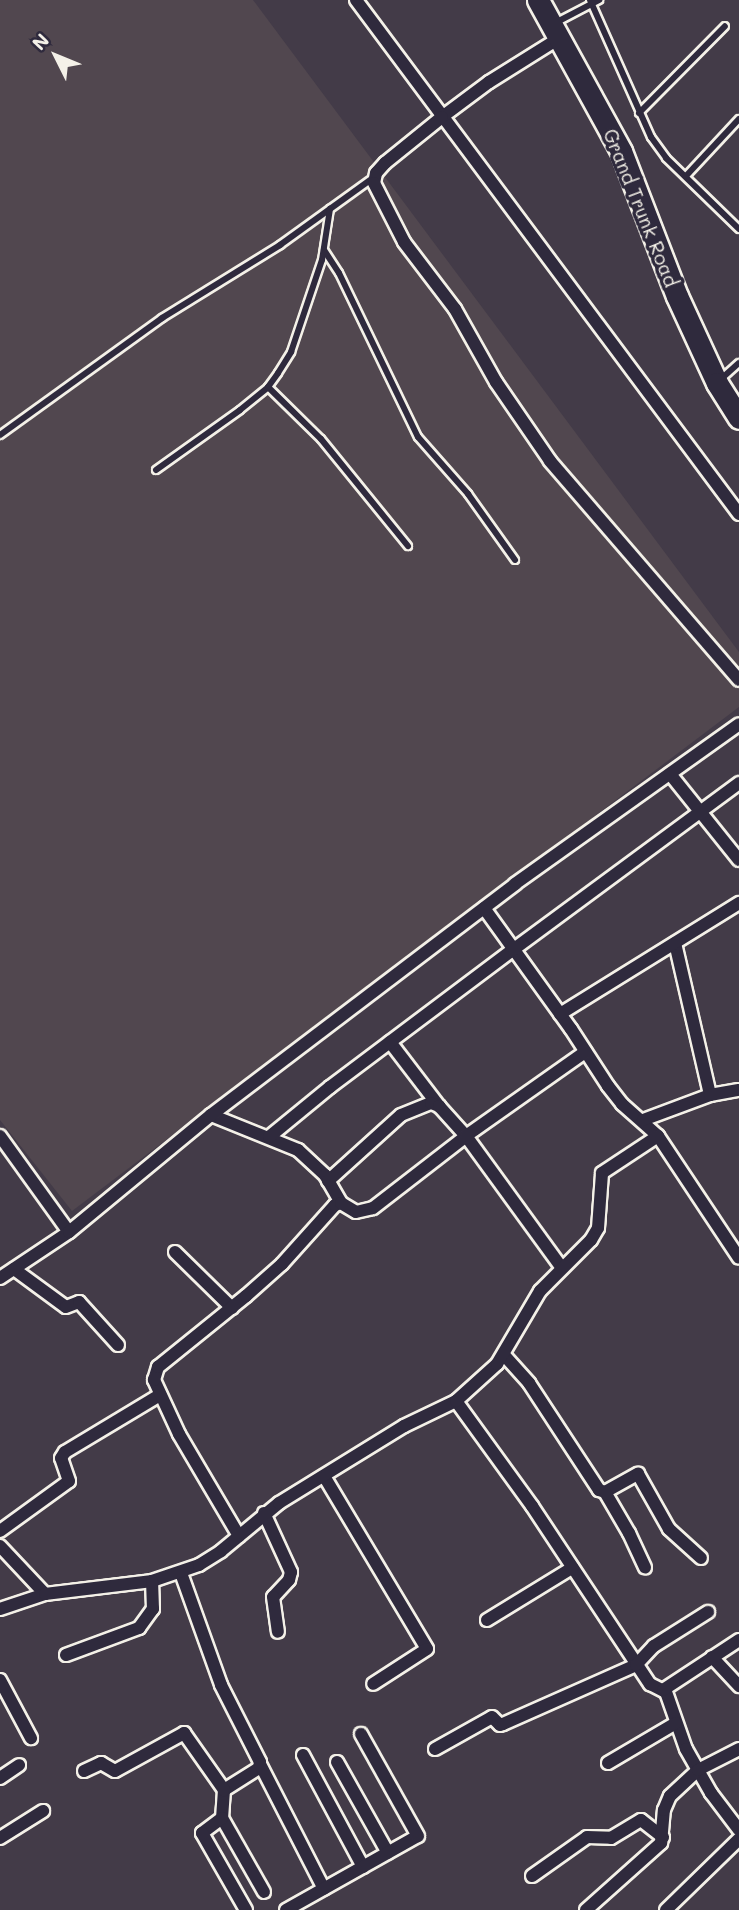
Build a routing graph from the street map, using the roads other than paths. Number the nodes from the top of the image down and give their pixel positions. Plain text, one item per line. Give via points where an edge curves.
1 (356, 0) edge
2 (538, 0) edge
3 (594, 2) edge
4 (725, 26) dead end
5 (557, 31) junction
6 (639, 113) junction
7 (442, 117) junction
8 (739, 119) edge
9 (686, 176) junction
10 (374, 177) junction
11 (330, 208) junction
12 (739, 229) edge
13 (324, 250) junction
14 (739, 363) edge
15 (717, 383) junction
16 (268, 387) junction
17 (739, 418) edge
18 (0, 435) edge
19 (156, 470) dead end
20 (739, 514) edge
21 (408, 546) dead end
22 (515, 560) dead end
23 (739, 680) edge
24 (739, 724) edge
25 (670, 774) junction
26 (739, 783) edge
27 (700, 811) junction
28 (739, 860) edge
29 (739, 903) edge
30 (484, 908) junction
31 (675, 943) junction
32 (514, 948) junction
33 (560, 1014) junction
34 (390, 1042) junction
35 (585, 1052) junction
36 (739, 1090) edge
37 (710, 1095) junction
38 (439, 1106) junction
39 (211, 1115) junction
40 (643, 1120) junction
41 (0, 1136) edge
42 (466, 1136) junction
43 (659, 1136) junction
44 (270, 1137) junction
45 (328, 1181) junction
46 (341, 1203) junction
47 (69, 1232) junction
48 (175, 1252) dead end
49 (739, 1258) edge
50 (562, 1268) junction
51 (14, 1269) junction
52 (0, 1278) edge
53 (232, 1308) junction
54 (118, 1345) dead end
55 (504, 1355) junction
56 (160, 1395) junction
57 (456, 1401) junction
58 (324, 1476) junction
59 (605, 1492) junction
60 (264, 1513) junction
61 (0, 1531) edge
62 (239, 1536) junction
63 (0, 1546) edge
64 (701, 1558) dead end
65 (645, 1567) dead end
66 (572, 1568) junction
67 (181, 1573) junction
68 (152, 1581) junction
69 (45, 1594) junction
70 (0, 1609) edge
71 (708, 1612) dead end
72 (487, 1620) dead end
73 (278, 1632) dead end
74 (739, 1640) edge
75 (66, 1655) dead end
76 (712, 1657) junction
77 (636, 1665) junction
78 (0, 1680) edge
79 (373, 1684) dead end
80 (739, 1686) edge
81 (663, 1690) junction
82 (676, 1723) junction
83 (361, 1734) dead end
84 (31, 1738) dead end
85 (435, 1749) dead end
86 (739, 1749) edge
87 (303, 1755) dead end
88 (337, 1762) dead end
89 (608, 1763) dead end
90 (19, 1765) dead end
91 (260, 1765) junction
92 (698, 1770) junction
93 (84, 1771) dead end
94 (0, 1778) edge
95 (224, 1790) junction
96 (43, 1811) dead end
97 (222, 1818) junction
98 (739, 1830) edge
99 (663, 1837) junction
100 (0, 1838) edge
101 (739, 1839) edge
102 (388, 1853) junction
103 (363, 1867) junction
104 (532, 1876) dead end
105 (324, 1889) junction
106 (264, 1892) dead end
107 (294, 1908) edge
108 (246, 1910) edge
109 (586, 1910) edge
110 (666, 1910) edge

1 - 7 street
2 - 5 main road, Grand Trunk Road
3 - 5 lane
3 - 6 lane
4 - 6 lane
5 - 7 street
5 - 15 main road, Grand Trunk Road via 621,151 677,296
6 - 9 lane via 657,147
7 - 10 street
7 - 20 street
8 - 9 lane
9 - 12 lane
10 - 11 lane
10 - 23 street via 377,192 404,242 454,309 543,452
11 - 13 lane
11 - 18 lane via 280,245 162,318
13 - 16 lane via 291,352
13 - 22 lane via 418,436 468,494
14 - 15 lane
15 - 17 main road, Grand Trunk Road
16 - 19 lane
16 - 21 lane via 321,439
24 - 25 street
25 - 27 street
25 - 30 street
26 - 27 street
27 - 28 street
27 - 32 street
29 - 31 street
30 - 32 street
30 - 39 street
31 - 33 street
31 - 37 street
32 - 33 street
32 - 34 street
33 - 35 street
34 - 38 street
34 - 44 street
35 - 40 street via 622,1104
35 - 42 street
36 - 37 street
37 - 40 street
38 - 42 street
38 - 45 street via 430,1104 401,1115
39 - 44 street
39 - 47 street
40 - 43 street
41 - 47 street
42 - 46 street via 373,1208 356,1212
42 - 50 street
43 - 49 street
43 - 50 street via 602,1173 598,1228 592,1240
44 - 45 street via 298,1150
45 - 46 street
46 - 53 street
47 - 51 street
48 - 53 street
50 - 55 street via 540,1291
51 - 52 street
51 - 54 street via 66,1307 79,1301
53 - 56 street via 158,1367 154,1380
55 - 57 street
55 - 59 street via 529,1383 599,1490
56 - 61 street via 65,1452 61,1458 69,1481
56 - 62 street
57 - 58 street via 404,1426
57 - 66 street
58 - 60 street
58 - 79 street via 427,1646 424,1653
59 - 64 street via 638,1474 669,1529
59 - 65 street
60 - 62 street
60 - 73 street via 291,1572 273,1597
62 - 67 street
63 - 69 street
66 - 72 street
66 - 77 street
67 - 68 street
67 - 91 street via 221,1685
68 - 69 street
68 - 75 street via 153,1609 139,1628
69 - 70 street
71 - 77 street via 654,1646
74 - 76 street
76 - 80 street
76 - 81 street
77 - 81 street via 650,1684
77 - 85 street via 503,1724 492,1717
78 - 84 street
81 - 82 street
82 - 89 street
82 - 92 street
83 - 102 street via 418,1832 416,1838
86 - 92 street
87 - 103 street
88 - 102 street
90 - 94 street
91 - 95 street
91 - 105 street
92 - 98 street
92 - 99 street via 666,1802
93 - 95 street via 101,1763 115,1771 184,1733
95 - 97 street
96 - 100 street
97 - 106 street
97 - 108 street via 202,1833
99 - 104 street via 641,1820 611,1838 583,1838
99 - 109 street via 657,1849
101 - 110 street
102 - 103 street
103 - 105 street
105 - 107 street

